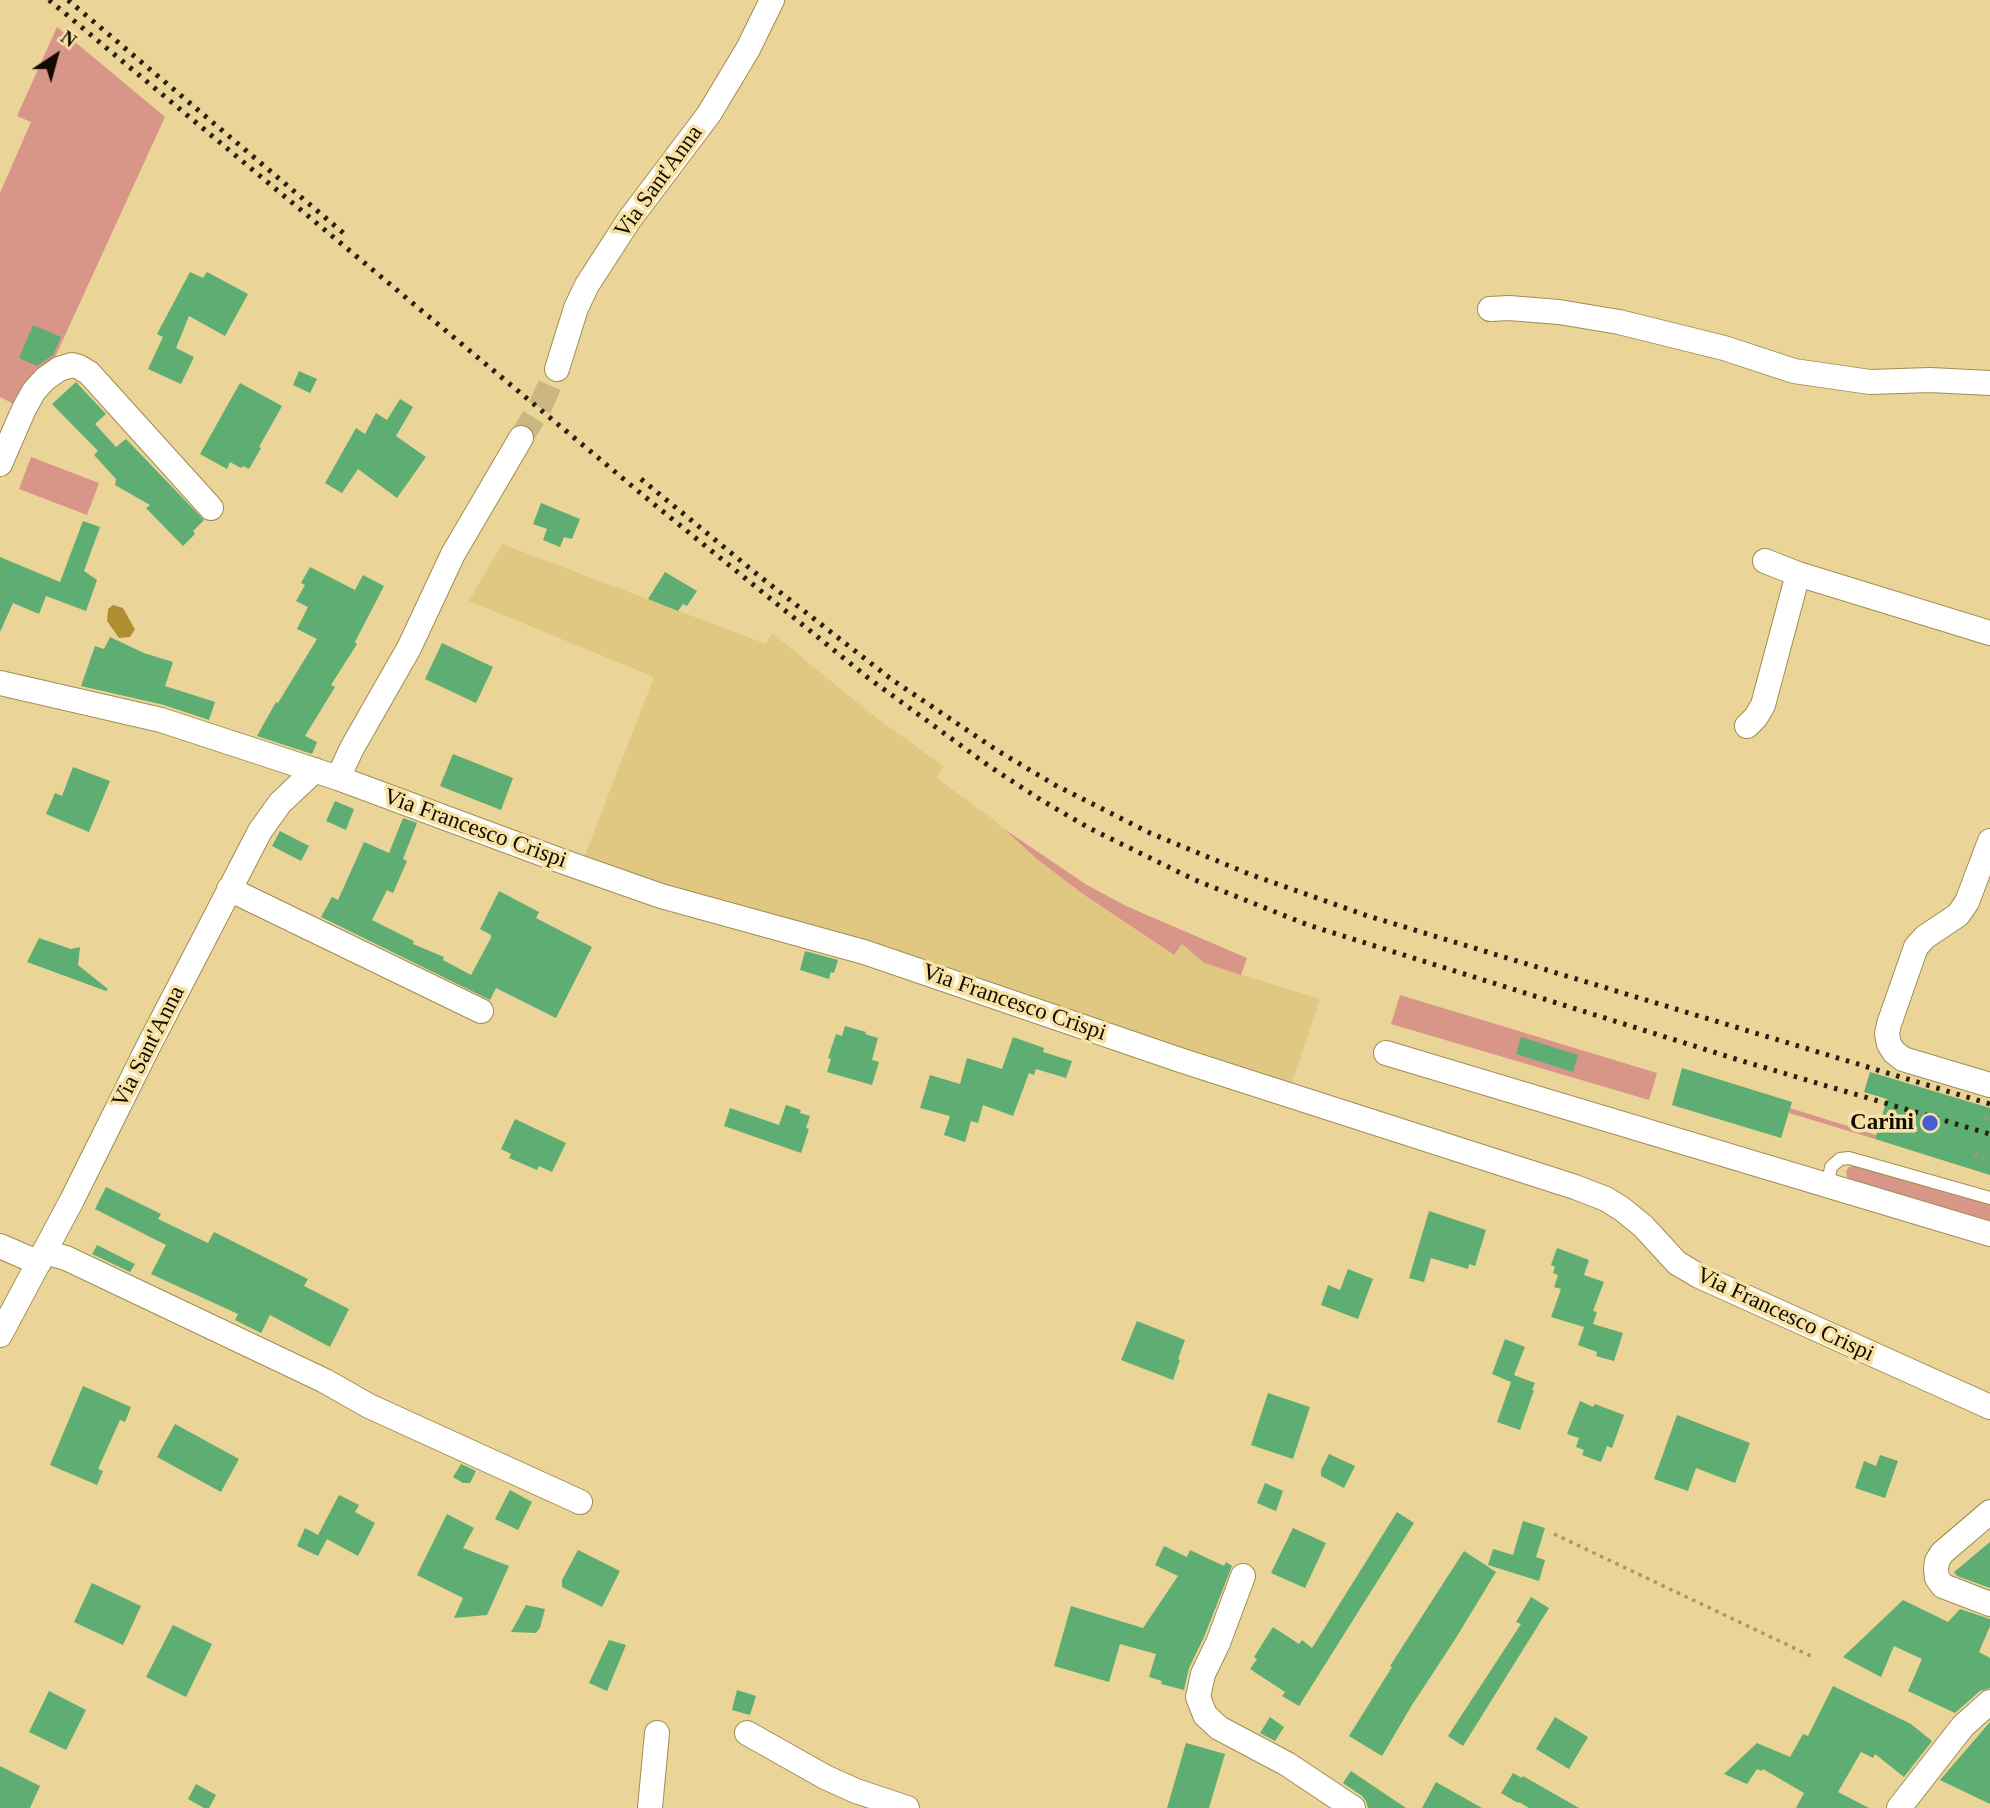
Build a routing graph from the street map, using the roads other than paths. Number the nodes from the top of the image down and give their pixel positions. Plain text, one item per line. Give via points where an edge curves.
1 (772, 0) edge
2 (1490, 309) dead end
3 (557, 369) tunnel mouth
4 (1990, 383) edge
5 (521, 438) tunnel mouth
6 (0, 464) edge
7 (211, 508) dead end
8 (1765, 561) dead end
9 (1798, 574) junction
10 (1990, 633) edge
11 (0, 683) edge
12 (1747, 726) dead end
13 (315, 770) junction
14 (338, 778) junction
15 (1990, 841) edge
16 (229, 889) junction
17 (481, 1011) dead end
18 (1386, 1053) dead end
19 (1990, 1085) edge
20 (1854, 1194) junction
21 (1990, 1198) edge
22 (1990, 1234) edge
23 (0, 1246) edge
24 (42, 1258) junction
25 (0, 1335) edge
26 (1990, 1407) edge
27 (580, 1502) dead end
28 (1990, 1512) edge
29 (1243, 1576) dead end
30 (1990, 1604) edge
31 (1990, 1702) edge
32 (657, 1733) dead end
33 (747, 1733) dead end
34 (650, 1808) edge
35 (907, 1808) edge
36 (1353, 1808) edge
37 (1899, 1808) edge

1 - 3 street, Via Sant'Anna via 709,114 629,220 587,285
2 - 4 street via 1559,312 1619,322 1794,371 1871,382
5 - 14 street via 453,554 409,649
6 - 7 street via 34,391 59,369 72,365 89,373
8 - 9 street
9 - 10 street
9 - 12 street via 1763,705
11 - 13 street, Via Francesco Crispi via 162,720
13 - 14 street, Via Francesco Crispi
13 - 16 street, Via Sant'Anna via 280,803
14 - 26 street, Via Francesco Crispi via 661,896 864,952 1596,1195 1632,1217 1677,1263 1699,1276
15 - 19 street via 1968,902 1916,947 1888,1034 1889,1044 1903,1059
16 - 17 street
16 - 24 street, Via Sant'Anna
18 - 20 street
20 - 21 lane via 1829,1178 1831,1167 1840,1159 1858,1159
20 - 22 street
23 - 24 street
24 - 25 street, Via Sant'Anna
24 - 27 street via 66,1258 369,1406
28 - 30 street via 1942,1553 1936,1569 1943,1586
29 - 36 street via 1203,1674 1198,1697 1205,1715 1219,1728 1287,1764
31 - 37 street via 1964,1726
32 - 34 street
33 - 35 street via 825,1777

